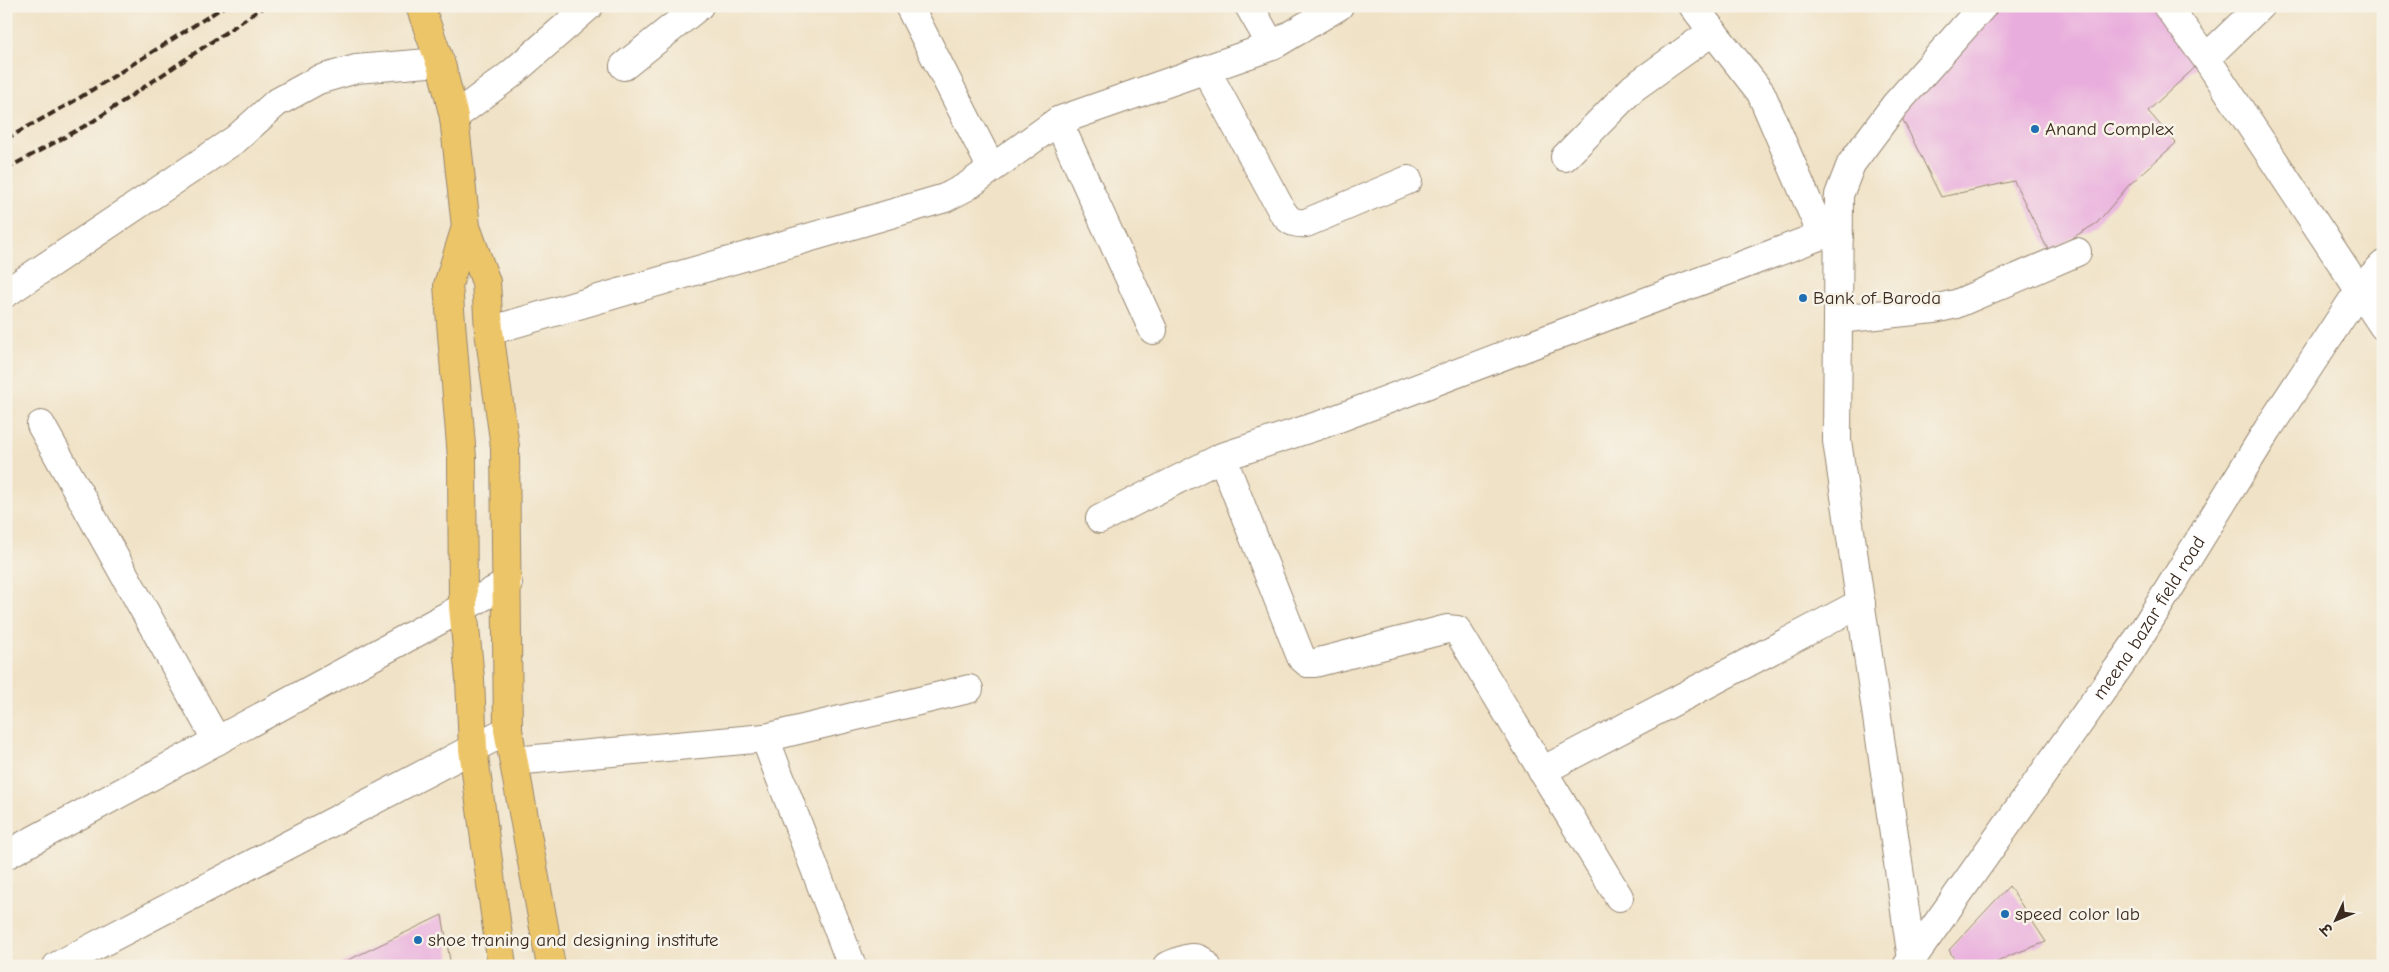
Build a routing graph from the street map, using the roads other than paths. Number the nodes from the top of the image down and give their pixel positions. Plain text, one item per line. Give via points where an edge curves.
1 (420, 6) edge
2 (590, 6) edge
3 (698, 6) edge
4 (909, 6) edge
5 (1249, 6) edge
6 (1339, 6) edge
7 (1693, 6) edge
8 (1983, 6) edge
9 (2167, 6) edge
10 (2260, 6) edge
11 (1713, 31) junction
12 (1272, 46) junction
13 (2206, 58) junction
14 (440, 62) junction
15 (624, 66) dead end
16 (1206, 70) junction
17 (454, 116) junction
18 (1058, 121) junction
19 (1565, 156) dead end
20 (991, 167) junction
21 (1408, 180) dead end
22 (466, 227) junction
23 (1830, 236) junction
24 (2077, 252) dead end
25 (2383, 265) edge
26 (2360, 289) junction
27 (6, 293) edge
28 (1838, 319) junction
29 (2383, 326) edge
30 (1153, 330) dead end
31 (489, 331) junction
32 (40, 425) dead end
33 (1222, 457) junction
34 (1100, 519) dead end
35 (508, 583) junction
36 (1861, 603) junction
37 (463, 607) junction
38 (969, 689) dead end
39 (508, 730) junction
40 (765, 738) junction
41 (217, 741) junction
42 (473, 749) junction
43 (514, 761) junction
44 (1542, 771) junction
45 (6, 855) edge
46 (1619, 897) dead end
47 (1910, 964) edge
48 (57, 966) edge
49 (502, 966) edge
50 (551, 966) edge
51 (852, 966) edge
52 (1167, 966) edge
53 (1207, 966) edge

1 - 14 main road
2 - 17 street via 510,75
3 - 15 street
4 - 20 street
5 - 12 street
6 - 12 street
7 - 11 street
8 - 23 street via 1895,105 1851,164 1839,195
9 - 13 street
10 - 13 street
11 - 19 street via 1633,88
11 - 23 street via 1761,93
12 - 16 street
13 - 26 street
14 - 17 main road
14 - 27 street via 356,69 318,80 276,104 236,139
16 - 18 street
16 - 21 street via 1282,211 1295,224 1306,223
17 - 22 main road
18 - 20 street
18 - 30 street
20 - 31 street via 966,187 945,198
22 - 31 main road via 486,282
22 - 37 main road via 448,285 462,458
23 - 28 street
23 - 33 street via 1323,424
24 - 28 street via 1956,304 1934,310
25 - 26 street, meena bazar field road
26 - 29 street
26 - 47 street, meena bazar field road via 2268,429 2133,647
28 - 36 street via 1837,441
31 - 35 main road via 505,448
32 - 41 street
33 - 34 street
33 - 44 street via 1301,657 1308,663 1316,663 1387,643 1448,629 1457,630
35 - 37 street
35 - 39 main road
36 - 44 street
36 - 47 street
37 - 41 street
37 - 42 main road
38 - 40 street
39 - 42 street
39 - 43 main road
40 - 43 street
40 - 51 street
41 - 45 street
42 - 48 street
42 - 49 main road
43 - 50 main road
44 - 46 street
52 - 53 street via 1196,958

